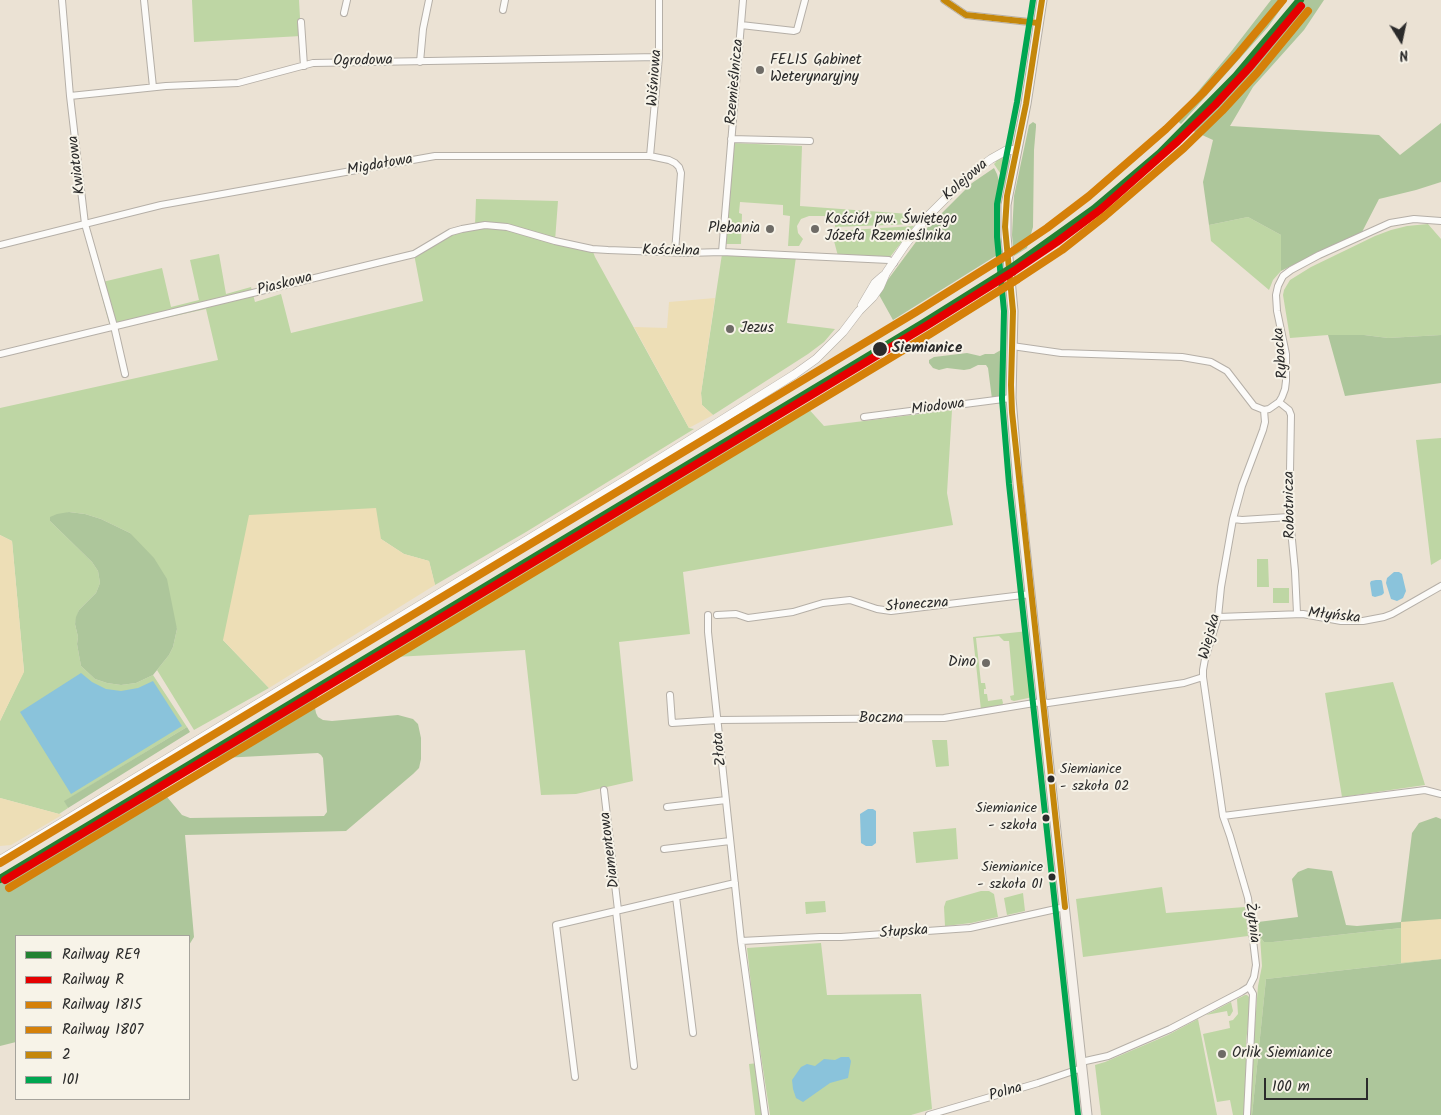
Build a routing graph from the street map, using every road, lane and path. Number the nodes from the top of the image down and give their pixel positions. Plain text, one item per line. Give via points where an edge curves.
1 (62, 0) edge
2 (144, 0) edge
3 (347, 0) edge
4 (429, 0) edge
5 (506, 0) edge
6 (659, 0) edge
7 (743, 0) edge
8 (805, 0) edge
9 (944, 0) edge
10 (1042, 0) edge
11 (503, 10) dead end
12 (344, 13) dead end
13 (301, 22) dead end
14 (1038, 23) junction
15 (741, 25) junction
16 (659, 57) junction
17 (420, 62) junction
18 (304, 66) junction
19 (153, 87) junction
20 (70, 96) junction
21 (732, 139) junction
22 (810, 141) dead end
23 (1017, 150) junction
24 (650, 156) junction
25 (1441, 221) edge
26 (85, 224) junction
27 (451, 232) joint
28 (0, 245) edge
29 (675, 252) junction
30 (722, 252) junction
31 (894, 262) junction
32 (114, 326) junction
33 (1012, 346) junction
34 (0, 354) edge
35 (125, 374) dead end
36 (1011, 398) junction
37 (1279, 402) junction
38 (1264, 410) junction
39 (864, 417) dead end
40 (1289, 517) junction
41 (1233, 519) junction
42 (1441, 586) edge
43 (1031, 594) junction
44 (1296, 613) junction
45 (708, 615) dead end
46 (717, 615) dead end
47 (1218, 617) junction
48 (1203, 677) junction
49 (670, 694) dead end
50 (1042, 702) junction
51 (718, 720) junction
52 (604, 790) dead end
53 (1441, 794) edge
54 (726, 800) junction
55 (667, 807) dead end
56 (1223, 816) junction
57 (730, 841) junction
58 (664, 849) dead end
59 (0, 860) edge
60 (735, 883) junction
61 (676, 896) junction
62 (1065, 907) junction
63 (617, 910) junction
64 (741, 941) junction
65 (1249, 987) junction
66 (693, 1033) dead end
67 (1081, 1065) junction
68 (634, 1066) dead end
69 (575, 1077) dead end
70 (765, 1115) edge
71 (929, 1115) edge
72 (1087, 1115) edge
73 (1247, 1115) edge

1 - 20 street, Kwiatowa
2 - 19 street
3 - 12 street
4 - 17 street
5 - 11 street
6 - 16 street, Wiśniowa
7 - 15 street, Rzemieślnicza
8 - 15 street, Rzemieślnicza via 797,30
9 - 14 street via 966,15
10 - 14 main road
13 - 18 street
14 - 23 main road
15 - 21 street, Rzemieślnicza
16 - 17 street, Ogrodowa
16 - 24 street, Wiśniowa
17 - 18 street, Ogrodowa via 313,63
18 - 19 street, Ogrodowa via 238,83
19 - 20 street, Ogrodowa
20 - 26 street, Kwiatowa
21 - 22 street, Rzemieślnicza
21 - 30 street, Rzemieślnicza
23 - 31 street, Kolejowa via 1002,152 968,176 927,217
23 - 33 main road via 1006,205
24 - 26 street, Migdałowa via 436,156 161,205
24 - 29 street, Migdałowa via 675,163 681,173
25 - 37 street, Rybacka via 1414,219 1390,223 1283,276 1276,295 1287,368 1285,389
26 - 28 street, Migdałowa
26 - 32 street, Kwiatowa
27 - 29 street, Kościelna via 485,225 506,227 592,249
27 - 32 street, Piaskowa via 414,254
29 - 30 street, Kościelna
30 - 31 street, Kościelna
31 - 59 street, Kolejowa via 873,297 831,346 795,374
32 - 34 street, Piaskowa
32 - 35 street
33 - 36 main road
33 - 38 street via 1061,353 1182,357 1211,362 1227,371 1254,406
36 - 39 street, Miodowa
36 - 43 main road
37 - 38 street
37 - 40 street, Robotnicza via 1291,415
38 - 41 street, Wiejska via 1263,430
40 - 41 street
40 - 44 street, Robotnicza
41 - 47 street, Wiejska
42 - 44 street, Młyńska via 1392,614 1374,620 1340,621
43 - 46 street, Słoneczna via 891,611 850,600 748,618 736,614
43 - 50 main road
44 - 47 street, Młyńska
45 - 51 street, Złota
47 - 48 street, Wiejska via 1202,670
48 - 50 street, Wiejska via 1184,683
48 - 56 street, Żytnia
49 - 51 street, Boczna via 672,723
50 - 51 street, Boczna via 944,718
50 - 62 main road
51 - 54 street, Złota
52 - 63 street, Diamentowa
53 - 56 street via 1425,790
54 - 55 street
54 - 57 street, Złota
56 - 65 street, Żytnia via 1250,912 1256,965
57 - 58 street
57 - 60 street, Złota
60 - 61 street
60 - 64 street, Złota
61 - 63 street
61 - 66 street
62 - 64 street, Słupska via 970,928
62 - 67 main road
63 - 68 street
63 - 69 street via 556,925
64 - 70 street, Złota
65 - 67 street via 1170,1029
65 - 73 street via 1253,994
67 - 71 street, Polna via 1038,1083
67 - 72 main road

